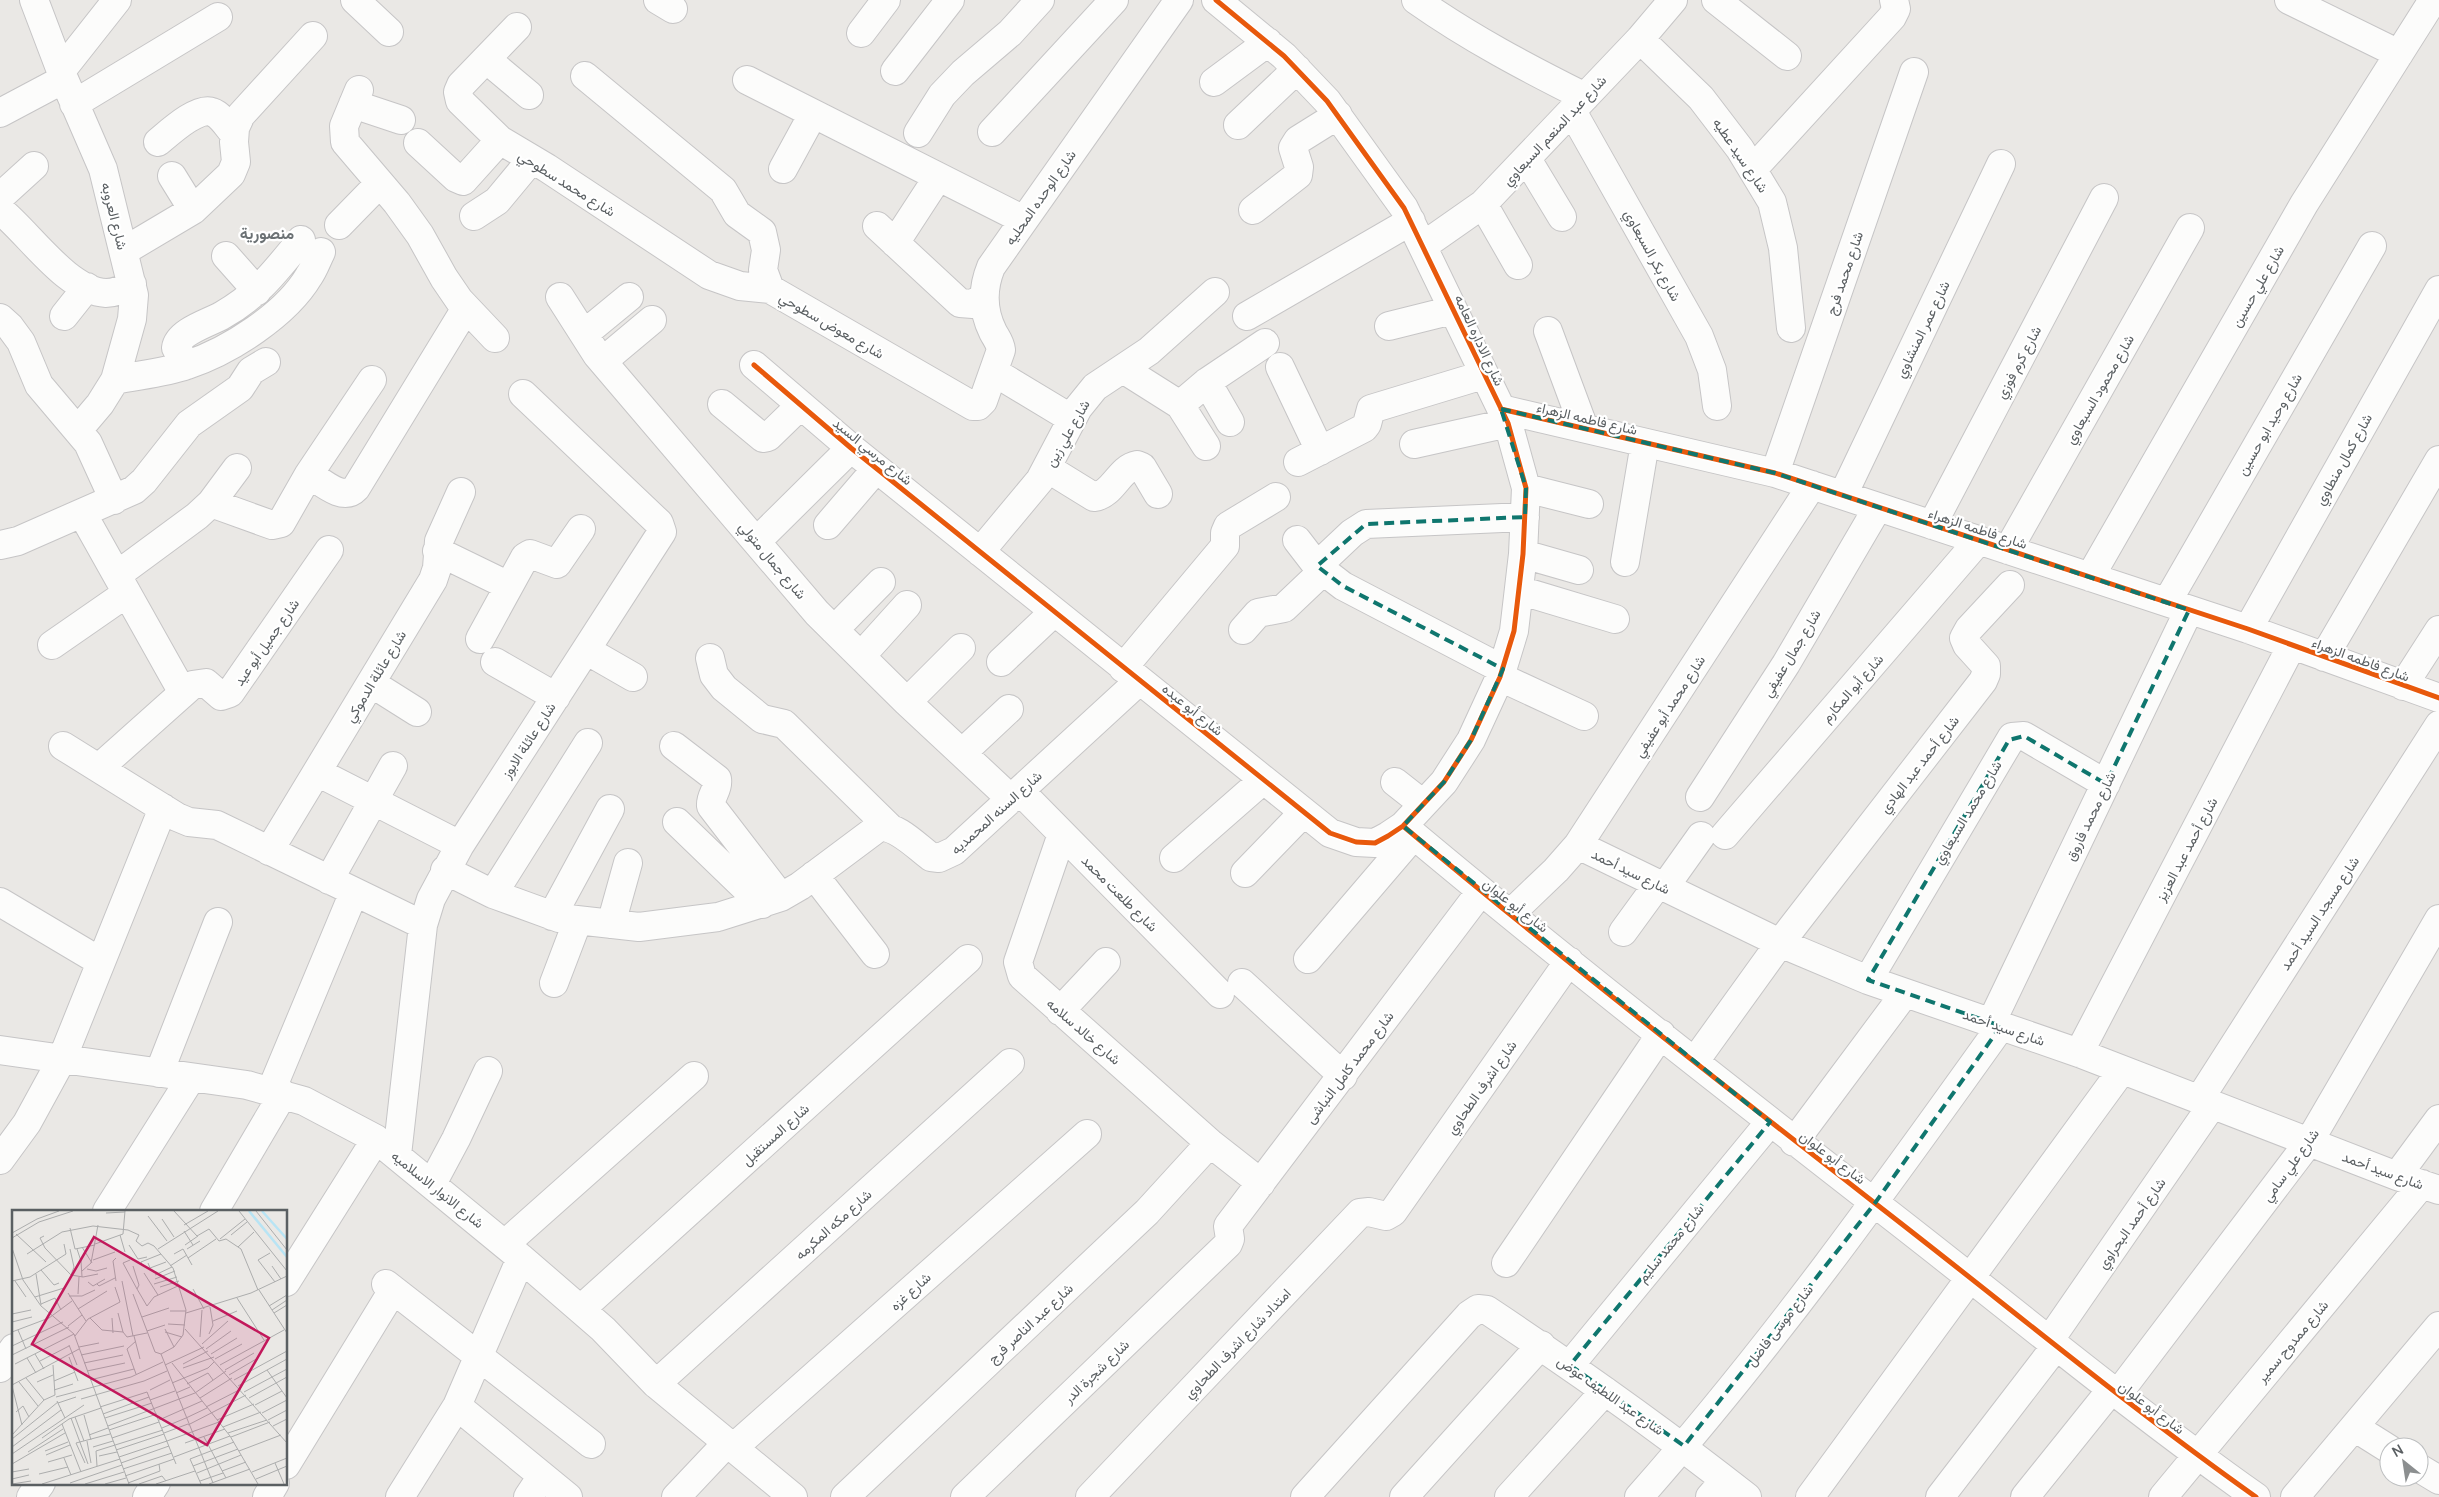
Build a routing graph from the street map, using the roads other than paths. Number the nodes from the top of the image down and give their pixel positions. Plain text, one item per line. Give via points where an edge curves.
1 (34, 0) edge
2 (117, 0) edge
3 (356, 0) edge
4 (886, 0) edge
5 (950, 0) edge
6 (1040, 0) edge
7 (1114, 0) edge
8 (1179, 0) edge
9 (1216, 0) edge
10 (1416, 0) edge
11 (1673, 0) edge
12 (1716, 0) edge
13 (1894, 0) edge
14 (2289, 0) edge
15 (2433, 0) edge
16 (218, 17) dead end
17 (517, 27) dead end
18 (389, 32) dead end
19 (861, 33) dead end
20 (313, 36) dead end
21 (1640, 39) junction
22 (1268, 42) junction
23 (2399, 54) junction
24 (1786, 56) dead end
25 (486, 59) junction
26 (1297, 69) junction
27 (895, 71) dead end
28 (1914, 72) dead end
29 (62, 75) junction
30 (585, 76) dead end
31 (747, 80) dead end
32 (1214, 82) dead end
33 (528, 95) dead end
34 (74, 104) junction
35 (1579, 104) junction
36 (0, 113) edge
37 (813, 114) junction
38 (1338, 115) junction
39 (401, 120) dead end
40 (1238, 125) dead end
41 (992, 132) dead end
42 (918, 133) dead end
43 (234, 134) junction
44 (500, 140) junction
45 (158, 142) dead end
46 (418, 144) dead end
47 (1527, 159) junction
48 (531, 160) junction
49 (2001, 164) dead end
50 (34, 166) dead end
51 (783, 169) dead end
52 (1753, 169) junction
53 (172, 176) dead end
54 (938, 177) junction
55 (379, 184) junction
56 (0, 197) edge
57 (2104, 198) dead end
58 (1483, 204) junction
59 (0, 210) edge
60 (193, 210) junction
61 (1253, 210) dead end
62 (474, 216) dead end
63 (1562, 217) dead end
64 (1024, 220) junction
65 (1410, 222) junction
66 (339, 225) dead end
67 (2190, 228) dead end
68 (1423, 246) junction
69 (2372, 246) dead end
70 (124, 251) junction
71 (226, 256) dead end
72 (1518, 265) dead end
73 (132, 284) junction
74 (87, 287) junction
75 (770, 290) junction
76 (2439, 290) edge
77 (257, 291) junction
78 (1215, 292) dead end
79 (629, 296) dead end
80 (560, 297) dead end
81 (984, 297) junction
82 (466, 308) junction
83 (1453, 310) junction
84 (64, 316) dead end
85 (1247, 316) dead end
86 (0, 318) edge
87 (652, 320) dead end
88 (1389, 326) dead end
89 (1791, 328) dead end
90 (1548, 331) dead end
91 (584, 334) junction
92 (495, 338) dead end
93 (1265, 343) dead end
94 (603, 361) junction
95 (266, 362) dead end
96 (754, 364) dead end
97 (187, 365) junction
98 (1280, 367) dead end
99 (1123, 369) junction
100 (994, 372) junction
101 (1484, 375) junction
102 (116, 380) junction
103 (372, 380) dead end
104 (1207, 382) junction
105 (523, 394) dead end
106 (722, 404) dead end
107 (970, 404) joint
108 (1180, 405) junction
109 (801, 406) junction
110 (1717, 406) dead end
111 (1504, 416) junction
112 (1072, 419) junction
113 (1230, 422) dead end
114 (1584, 428) junction
115 (78, 430) junction
116 (1645, 443) junction
117 (1414, 444) dead end
118 (1206, 446) dead end
119 (850, 448) junction
120 (2439, 460) edge
121 (237, 468) dead end
122 (1047, 468) junction
123 (876, 469) junction
124 (1775, 473) junction
125 (309, 474) junction
126 (1812, 485) junction
127 (1526, 488) junction
128 (461, 492) dead end
129 (1158, 494) dead end
130 (1843, 495) junction
131 (1276, 497) dead end
132 (114, 500) junction
133 (211, 504) junction
134 (1589, 504) dead end
135 (1878, 507) junction
136 (82, 513) junction
137 (1525, 517) junction
138 (828, 524) dead end
139 (1932, 525) junction
140 (580, 529) dead end
141 (757, 540) junction
142 (1297, 540) dead end
143 (1979, 540) junction
144 (0, 545) edge
145 (329, 550) dead end
146 (2008, 550) junction
147 (437, 551) junction
148 (980, 552) junction
149 (1523, 554) junction
150 (1625, 562) dead end
151 (1320, 568) junction
152 (1580, 570) dead end
153 (2090, 577) junction
154 (881, 582) dead end
155 (122, 584) junction
156 (2010, 585) dead end
157 (509, 586) junction
158 (1519, 590) junction
159 (907, 605) dead end
160 (2178, 606) junction
161 (1054, 612) junction
162 (1615, 619) dead end
163 (2248, 629) junction
164 (834, 630) junction
165 (1243, 630) dead end
166 (2439, 630) edge
167 (480, 639) dead end
168 (52, 645) dead end
169 (2292, 645) junction
170 (961, 648) dead end
171 (586, 650) junction
172 (861, 656) junction
173 (2324, 657) junction
174 (710, 658) dead end
175 (495, 662) dead end
176 (1001, 662) dead end
177 (1501, 673) junction
178 (1131, 674) junction
179 (632, 677) dead end
180 (371, 683) junction
181 (2403, 686) junction
182 (183, 693) junction
183 (556, 697) junction
184 (2439, 698) edge
185 (906, 702) junction
186 (1010, 709) dead end
187 (417, 712) dead end
188 (1584, 716) dead end
189 (2439, 725) edge
190 (588, 743) dead end
191 (63, 746) dead end
192 (674, 746) dead end
193 (962, 753) junction
194 (394, 766) dead end
195 (98, 768) junction
196 (317, 772) junction
197 (1263, 780) junction
198 (1395, 782) dead end
199 (2106, 784) junction
200 (1015, 795) junction
201 (1700, 797) dead end
202 (373, 801) junction
203 (1423, 804) junction
204 (163, 808) junction
205 (610, 809) dead end
206 (1304, 812) junction
207 (677, 822) dead end
208 (890, 828) junction
209 (1409, 830) junction
210 (1062, 834) junction
211 (460, 845) junction
212 (1578, 845) junction
213 (269, 851) junction
214 (1174, 858) dead end
215 (628, 864) dead end
216 (446, 870) junction
217 (1245, 873) dead end
218 (814, 875) junction
219 (329, 880) junction
220 (1661, 886) junction
221 (1481, 891) junction
222 (354, 892) junction
223 (493, 894) junction
224 (772, 901) junction
225 (0, 902) edge
226 (1510, 914) junction
227 (565, 918) junction
228 (2439, 919) edge
229 (218, 922) dead end
230 (611, 924) junction
231 (424, 925) junction
232 (1623, 932) dead end
233 (1780, 943) junction
234 (875, 954) dead end
235 (968, 959) dead end
236 (1308, 959) dead end
237 (1569, 961) junction
238 (102, 962) junction
239 (1106, 962) dead end
240 (1868, 980) junction
241 (554, 984) dead end
242 (1905, 993) junction
243 (1060, 1011) junction
244 (1996, 1024) junction
245 (1661, 1034) junction
246 (0, 1050) edge
247 (2079, 1053) junction
248 (62, 1059) junction
249 (1695, 1061) junction
250 (1010, 1063) dead end
251 (2122, 1070) junction
252 (488, 1071) dead end
253 (159, 1073) junction
254 (694, 1076) dead end
255 (1343, 1076) junction
256 (191, 1078) junction
257 (277, 1092) junction
258 (2206, 1102) junction
259 (2439, 1119) edge
260 (1770, 1122) junction
261 (1087, 1134) dead end
262 (376, 1139) junction
263 (1794, 1142) junction
264 (2309, 1142) junction
265 (1210, 1143) junction
266 (397, 1155) junction
267 (0, 1160) edge
268 (1261, 1183) junction
269 (2419, 1183) edge
270 (432, 1184) junction
271 (1875, 1203) junction
272 (108, 1210) edge
273 (215, 1210) edge
274 (1393, 1212) joint
275 (1228, 1244) joint
276 (513, 1251) junction
277 (1506, 1262) dead end
278 (1970, 1278) junction
279 (288, 1279) edge
280 (581, 1309) junction
281 (2439, 1326) edge
282 (2053, 1343) junction
283 (1541, 1345) junction
284 (12, 1351) edge
285 (478, 1356) junction
286 (1570, 1365) junction
287 (0, 1368) edge
288 (656, 1384) junction
289 (1605, 1391) junction
290 (2114, 1392) junction
291 (457, 1406) junction
292 (2354, 1427) junction
293 (2379, 1443) edge
294 (590, 1444) dead end
295 (730, 1446) junction
296 (1684, 1446) junction
297 (2198, 1456) junction
298 (288, 1462) edge
299 (2439, 1481) edge
300 (40, 1484) edge
301 (155, 1484) edge
302 (274, 1484) edge
303 (535, 1487) edge
304 (1718, 1488) edge
305 (31, 1497) edge
306 (147, 1497) edge
307 (267, 1497) edge
308 (400, 1497) edge
309 (568, 1497) edge
310 (676, 1497) edge
311 (793, 1497) edge
312 (846, 1497) edge
313 (965, 1497) edge
314 (1090, 1497) edge
315 (1305, 1497) edge
316 (1404, 1497) edge
317 (1509, 1497) edge
318 (1638, 1497) edge
319 (1747, 1497) edge
320 (1810, 1497) edge
321 (1940, 1497) edge
322 (2025, 1497) edge
323 (2163, 1497) edge
324 (2256, 1497) edge
325 (2294, 1497) edge
326 (2427, 1497) edge

1 - 29 street, شارع العروبه
2 - 29 street
3 - 18 street
4 - 19 street
5 - 27 street
6 - 42 street via 1010,33 942,95
7 - 41 street
8 - 64 street, شارع الوحده المحليه
9 - 22 street, شارع الاداره العامه
10 - 35 street
11 - 21 street, شارع عبد المنعم السبعاوي
12 - 24 street
13 - 52 street via 1896,9 1892,17
14 - 23 street
15 - 23 street, شارع علي حسين
16 - 34 street
17 - 25 street, شارع محمد سطوحي
20 - 43 street via 249,104
21 - 35 street, شارع عبد المنعم السبعاوي
21 - 52 street, شارع سيد عطيه via 1702,98
22 - 26 street, شارع الاداره العامه
22 - 32 street
23 - 153 street, شارع علي حسين via 2304,204
25 - 33 street
25 - 44 street, شارع محمد سطوحي via 461,85 458,96
26 - 38 street, شارع الاداره العامه
26 - 40 street
28 - 124 street, شارع محمد فرج
29 - 34 street, شارع العروبه
29 - 36 street
30 - 75 street, شارع معوض سطوحي via 724,190 738,214 762,232 766,250 763,270
31 - 37 street
34 - 70 street, شارع العروبه via 103,169
35 - 47 street, شارع عبد المنعم السبعاوي
35 - 110 street, شارع بكر السبعاوي via 1699,336 1712,370
37 - 51 street
37 - 54 street
38 - 61 street via 1298,140 1293,148 1300,167 1298,175
38 - 65 street, شارع الاداره العامه
39 - 55 street via 356,97 344,126 345,142
43 - 45 street via 213,112 203,111
43 - 60 street via 235,168
44 - 46 street via 463,181
44 - 48 street, شارع محمد سطوحي
47 - 58 street, شارع عبد المنعم السبعاوي
47 - 63 street
48 - 62 street via 497,201
48 - 75 street, شارع محمد سطوحي via 709,275 740,286
49 - 130 street, شارع عمر المنشاوي
50 - 56 street
52 - 89 street, شارع سيد عطيه via 1772,202 1783,248
53 - 60 street
54 - 64 street
54 - 81 street via 886,234 960,303 973,304
55 - 66 street
55 - 82 street via 420,235 444,278
57 - 139 street, شارع كرم فوزي
58 - 68 street, شارع عبد المنعم السبعاوي
58 - 72 street
59 - 74 street via 66,275
60 - 70 street
64 - 81 street, شارع الوحده المحليه via 991,267
65 - 68 street, شارع الاداره العامه
65 - 85 street
67 - 146 street, شارع محمود السبعاوي
68 - 83 street, شارع الاداره العامه
69 - 160 street, شارع وحيد ابو حسين
70 - 73 street, شارع العروبه
71 - 77 street
73 - 74 street via 120,291 107,293
73 - 102 street, شارع العروبه via 132,319
74 - 84 street
75 - 107 street, شارع معوض سطوحي
76 - 163 street, شارع كمال منطاوي
77 - 97 street via 180,339 176,348
77 - 97 street via 311,246 309,277 268,319 230,345
78 - 99 street, شارع علي زين via 1149,351
79 - 91 street
80 - 91 street, شارع جمال متولي
81 - 100 street, شارع الوحده المحليه via 986,316 1000,344 1000,356
82 - 92 street
82 - 125 street via 356,488 342,494
83 - 88 street
83 - 101 street, شارع الاداره العامه
86 - 115 street via 21,342 39,385
87 - 94 street
90 - 114 street
91 - 94 street, شارع جمال متولي
93 - 104 street
94 - 141 street, شارع جمال متولي
95 - 132 street via 251,371 240,388 188,424 144,481
96 - 109 street, شارع مرسي السيد
97 - 102 street
98 - 101 street via 1309,456 1364,428 1371,409
99 - 108 street
99 - 112 street, شارع علي زين via 1095,387
100 - 107 street, شارع الوحده المحليه via 982,403 978,406
100 - 112 street
101 - 111 street, شارع الاداره العامه
102 - 115 street, شارع العروبه
103 - 125 street
104 - 108 street
104 - 113 street
105 - 171 street, شارع عائلة الابوز via 662,529
106 - 109 street via 763,438
108 - 118 street
109 - 119 street, شارع مرسي السيد
111 - 114 street, شارع فاطمه الزهراء
111 - 117 street
111 - 127 street, شارع الاداره العامه
112 - 122 street, شارع علي زين
114 - 116 street, شارع فاطمه الزهراء
115 - 132 street via 88,443
116 - 124 street, شارع فاطمه الزهراء
116 - 150 street
119 - 123 street, شارع مرسي السيد
119 - 141 street
120 - 173 street
121 - 133 street
122 - 129 street via 1094,497 1102,495 1137,465 1142,467
122 - 148 street, شارع علي زين via 1032,491
123 - 138 street
123 - 148 street, شارع مرسي السيد
124 - 126 street, شارع فاطمه الزهراء
125 - 133 street via 284,520 277,524
126 - 130 street, شارع فاطمه الزهراء
126 - 212 street, شارع محمد أبو عفيفي
127 - 134 street
127 - 137 street, شارع الاداره العامه
128 - 147 street, شارع عائلة الدموكي via 443,528
130 - 135 street, شارع فاطمه الزهراء
131 - 178 street, شارع السنه المحمديه via 1228,526 1225,546
132 - 136 street
133 - 155 street
135 - 139 street, شارع فاطمه الزهراء
135 - 201 street, شارع جمال عفيفي via 1786,664
136 - 144 street via 18,541
136 - 155 street
137 - 149 street, شارع الاداره العامه
137 - 151 street via 1366,524 1352,533
139 - 143 street, شارع فاطمه الزهراء
140 - 157 street via 556,564 530,554 525,557
141 - 164 street, شارع جمال متولي
142 - 151 street
143 - 146 street, شارع فاطمه الزهراء
143 - 220 street, شارع أبو المكارم via 1713,835
145 - 182 street, شارع جميل أبو عيد via 230,693 221,696 201,682
146 - 153 street, شارع فاطمه الزهراء
147 - 157 street
147 - 180 street, شارع عائلة الدموكي via 433,580
148 - 161 street, شارع أبو عبده
149 - 152 street
149 - 158 street, شارع الاداره العامه
151 - 165 street via 1284,608 1258,613
151 - 177 street via 1351,590
153 - 160 street, شارع فاطمه الزهراء
154 - 164 street
155 - 168 street
155 - 182 street
156 - 233 street, شارع أحمد عبد الهادي via 1964,638 1986,666 1983,681
157 - 167 street
158 - 162 street
158 - 177 street, شارع الاداره العامه via 1514,630
159 - 172 street
160 - 163 street, شارع فاطمه الزهراء
160 - 199 street, شارع محمد فاروق
161 - 176 street
161 - 178 street, شارع أبو عبده
163 - 169 street, شارع فاطمه الزهراء
164 - 172 street, شارع جمال متولي
166 - 181 street
169 - 173 street, شارع فاطمه الزهراء
169 - 247 street, شارع أحمد عبد العزيز
170 - 185 street
171 - 179 street
171 - 183 street, شارع عائلة الابوز
172 - 185 street, شارع جمال متولي
173 - 181 street, شارع فاطمه الزهراء
174 - 208 street via 720,685 762,719 784,724
175 - 183 street
177 - 188 street
177 - 203 street, شارع الاداره العامه via 1471,740 1444,782
178 - 197 street, شارع أبو عبده
178 - 200 street, شارع السنه المحمديه
180 - 187 street
180 - 196 street, شارع عائلة الدموكي
181 - 184 street, شارع فاطمه الزهراء
182 - 195 street, شارع جميل أبو عيد
183 - 211 street, شارع عائلة الابوز
185 - 193 street, شارع جمال متولي
186 - 193 street
189 - 258 street, شارع مسجد السيد أحمد
190 - 223 street
191 - 195 street
192 - 224 street via 717,779 711,806
193 - 200 street, شارع جمال متولي
194 - 202 street
195 - 204 street
196 - 202 street
196 - 213 street, شارع عائلة الدموكي
197 - 206 street, شارع أبو عبده
197 - 214 street
198 - 203 street
199 - 240 street, شارع محمد السبعاوي via 2024,736 2012,737
199 - 244 street, شارع محمد فاروق
200 - 208 street, شارع السنه المحمديه via 954,852 939,858 931,857
200 - 210 street, شارع طلعت محمد
202 - 211 street
202 - 219 street
203 - 209 street, شارع الاداره العامه
204 - 213 street via 188,822 217,825
204 - 238 street
205 - 227 street
206 - 209 street, شارع أبو عبده via 1330,833 1356,842 1375,843
206 - 217 street
207 - 224 street
208 - 218 street via 874,829
209 - 221 street, شارع أبو علوان
209 - 236 street
210 - 243 street, شارع خالد سلامه via 1018,962 1022,976
210 - 255 street, شارع طلعت محمد via 1231,989
211 - 216 street, شارع عائلة الابوز
212 - 220 street, شارع سيد أحمد
212 - 226 street, شارع محمد أبو عفيفي
213 - 219 street
215 - 230 street
216 - 223 street
216 - 231 street, شارع عائلة الابوز via 431,898
218 - 224 street
218 - 234 street
219 - 222 street
220 - 232 street, شارع أبو المكارم
220 - 233 street, شارع سيد أحمد
221 - 226 street, شارع أبو علوان
221 - 255 street, شارع محمد كامل النباشى
222 - 231 street
222 - 257 street
223 - 227 street
224 - 230 street via 718,917 639,927
225 - 238 street
226 - 237 street, شارع أبو علوان
227 - 230 street
227 - 241 street
228 - 264 street, شارع علي سامي
229 - 253 street
231 - 266 street, شارع عائلة الابوز
233 - 240 street, شارع سيد أحمد
233 - 249 street
235 - 280 street, شارع المستقبل
237 - 245 street, شارع أبو علوان
237 - 274 street, شارع اشرف الطحاوي
238 - 248 street
239 - 243 street
240 - 242 street, شارع سيد أحمد
242 - 244 street, شارع سيد أحمد
242 - 263 street
243 - 265 street, شارع خالد سلامه
244 - 247 street, شارع سيد أحمد
244 - 271 street, شارع محمد فاروق
245 - 249 street, شارع أبو علوان
245 - 277 street
246 - 248 street, شارع الانوار الاسلاميه
247 - 251 street, شارع سيد أحمد
248 - 253 street, شارع الانوار الاسلاميه
248 - 267 street via 26,1123
249 - 260 street, شارع أبو علوان
250 - 288 street, شارع مكه المكرمه
251 - 258 street, شارع سيد أحمد
251 - 278 street
252 - 270 street
253 - 256 street, شارع الانوار الاسلاميه
254 - 276 street
255 - 268 street, شارع محمد كامل النباشى
256 - 257 street, شارع الانوار الاسلاميه
256 - 272 street
257 - 262 street, شارع الانوار الاسلاميه via 304,1101
257 - 273 street
258 - 264 street, شارع سيد أحمد
258 - 282 street, شارع أحمد البحراوي
259 - 269 street, شارع ممدوح سمير
260 - 263 street, شارع أبو علوان
260 - 286 street, شارع محمد سليم
261 - 295 street, شارع غزه
262 - 266 street, شارع الانوار الاسلاميه
262 - 279 street
263 - 271 street, شارع أبو علوان
264 - 269 street, شارع سيد أحمد
264 - 290 street, شارع علي سامي
265 - 268 street, شارع خالد سلامه
265 - 312 street, شارع عبد الناصر فرج via 1159,1201
266 - 270 street, شارع الانوار الاسلاميه
268 - 275 street, شارع محمد كامل النباشى via 1228,1226
269 - 297 street, شارع ممدوح سمير
270 - 276 street, شارع الانوار الاسلاميه
271 - 278 street, شارع أبو علوان
271 - 296 street, شارع موسى فاضل
274 - 314 street, امتداد شارع اشرف الطحاوي via 1386,1216 1360,1213
275 - 313 street, شارع شجرة الدر
276 - 280 street, شارع الانوار الاسلاميه
276 - 285 street
278 - 282 street, شارع أبو علوان
278 - 320 street
280 - 288 street, شارع الانوار الاسلاميه
281 - 292 street
282 - 290 street, شارع أبو علوان
282 - 321 street, شارع أحمد البحراوي
283 - 286 street, شارع عبد اللطيف عوض
283 - 315 street, شارع عبد اللطيف عوض via 1487,1310 1478,1309 1469,1314
283 - 316 street
284 - 287 street
285 - 291 street
285 - 294 street
285 - 298 street via 390,1287
286 - 289 street, شارع عبد اللطيف عوض
288 - 295 street, شارع الانوار الاسلاميه
289 - 296 street, شارع عبد اللطيف عوض
289 - 317 street
290 - 297 street, شارع أبو علوان
290 - 322 street, شارع علي سامي
291 - 303 street
291 - 308 street
292 - 293 street
292 - 325 street
295 - 310 street, شارع غزه
295 - 311 street, شارع الانوار الاسلاميه
296 - 304 street, شارع عبد اللطيف عوض
296 - 318 street, شارع موسى فاضل
297 - 323 street, شارع ممدوح سمير
297 - 324 street, شارع أبو علوان
299 - 326 street
300 - 305 street
301 - 306 street
302 - 307 street
303 - 309 street
304 - 319 street, شارع عبد اللطيف عوض

